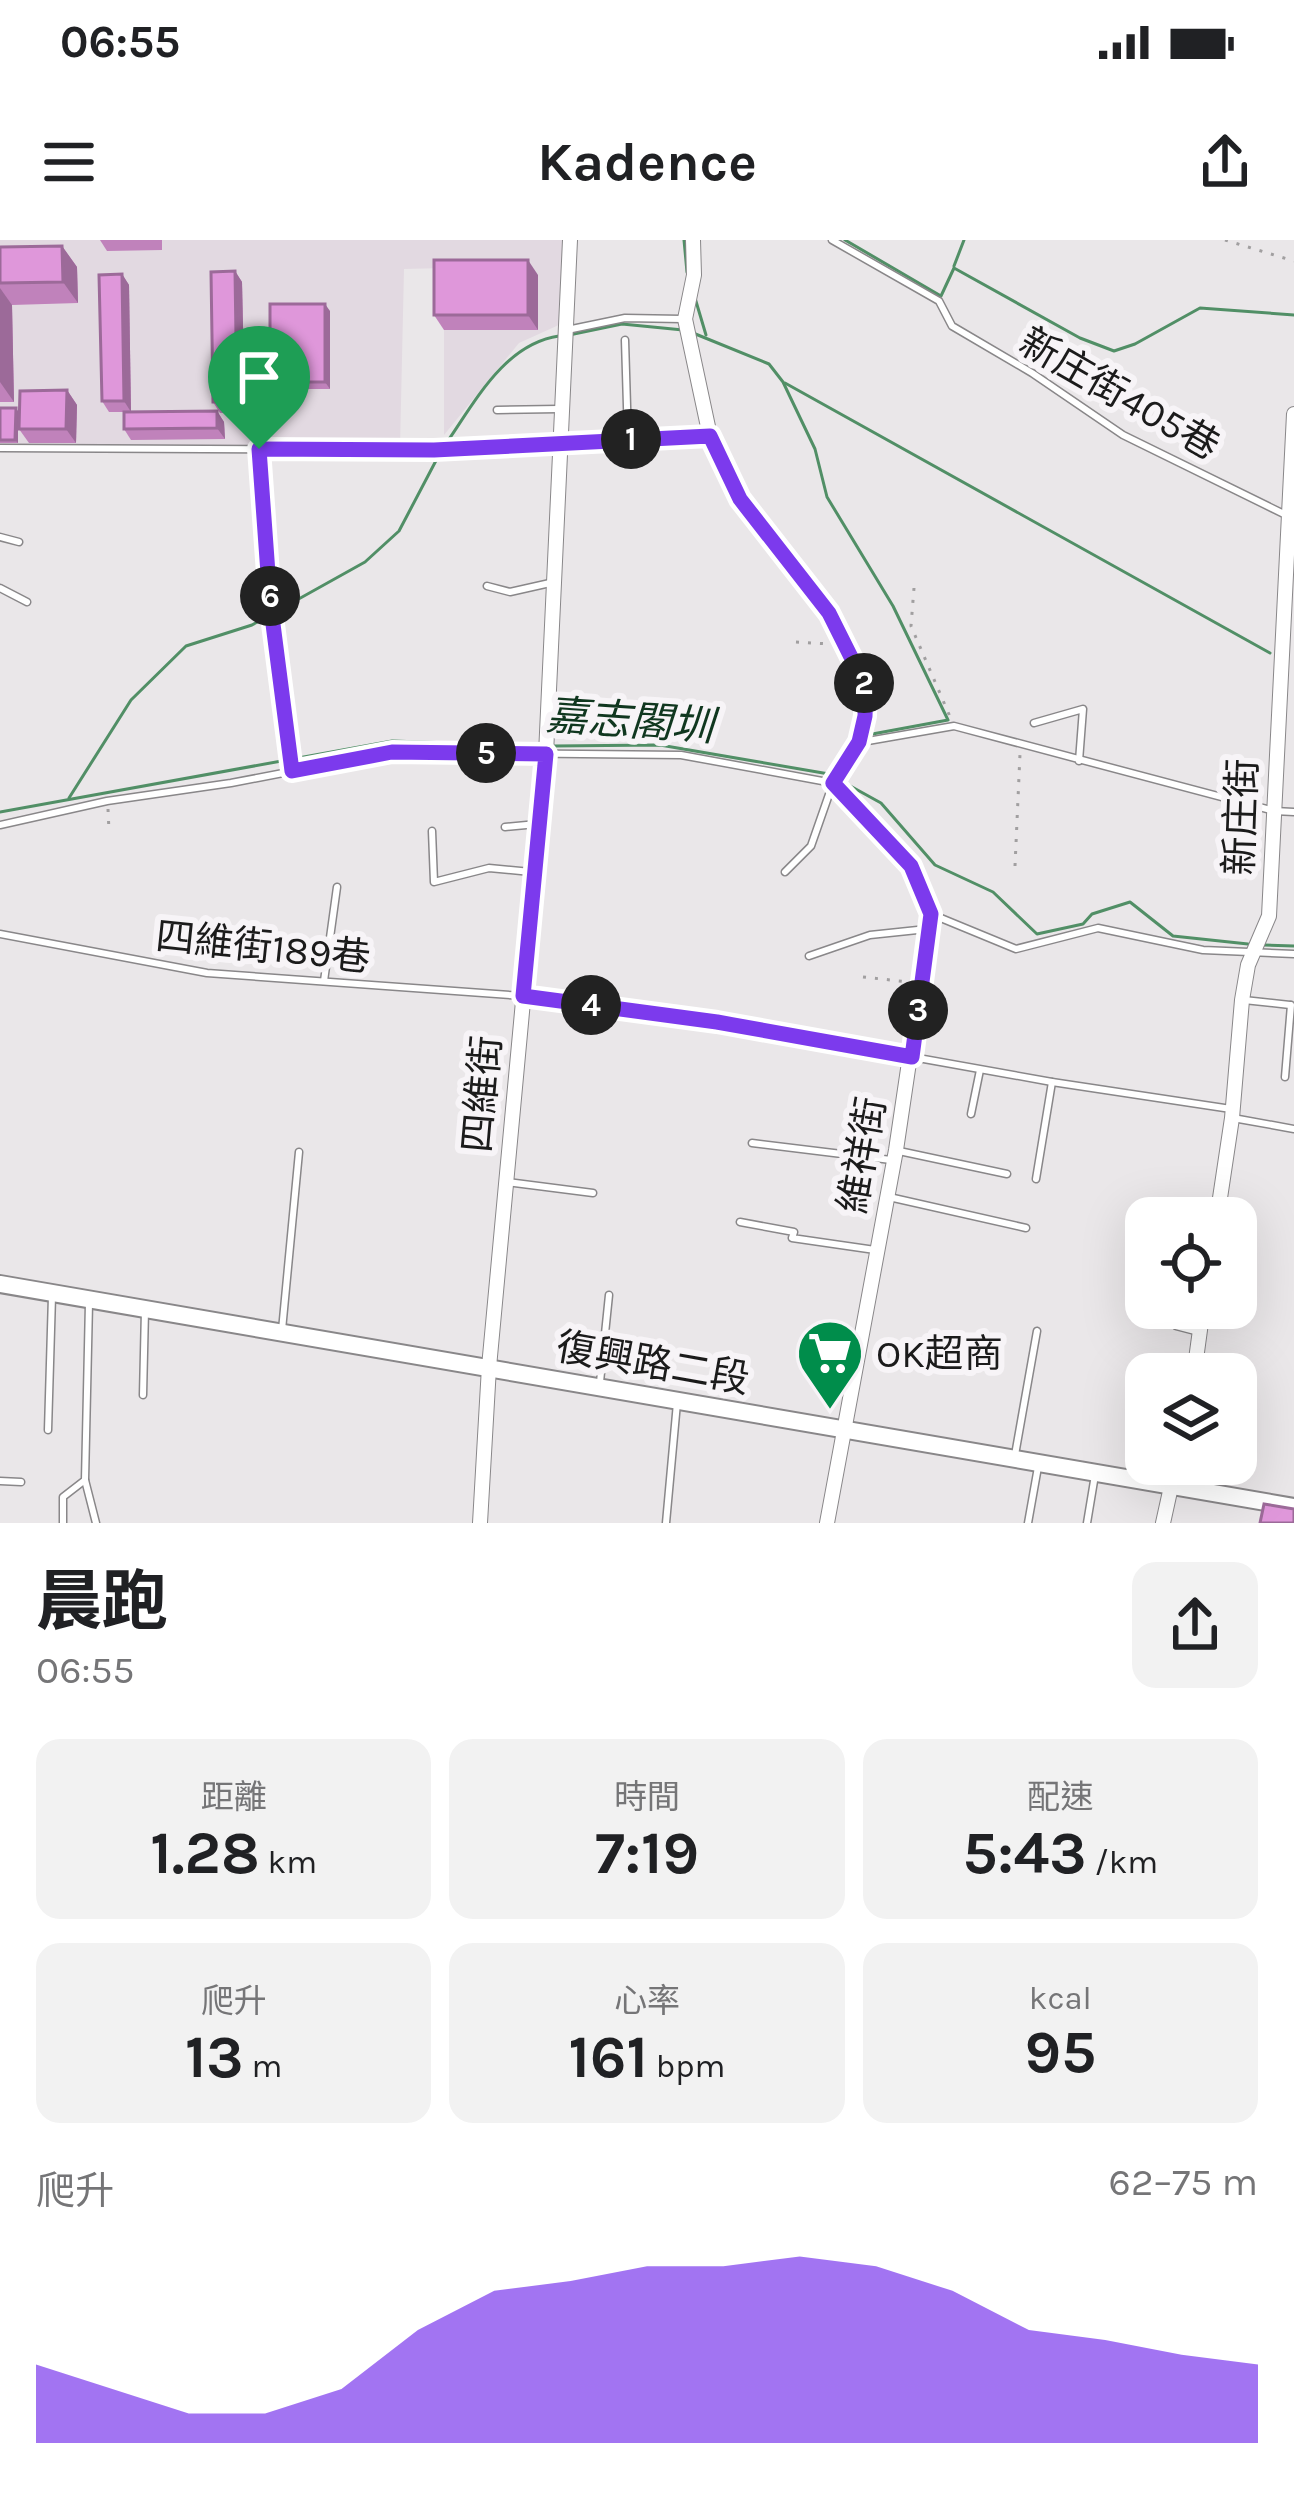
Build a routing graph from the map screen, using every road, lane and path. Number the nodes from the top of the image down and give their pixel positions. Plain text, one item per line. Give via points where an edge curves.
1 (570, 240) edge
2 (693, 240) edge
3 (832, 240) edge
4 (1225, 240) edge
5 (1294, 261) edge
6 (685, 319) junction
7 (567, 330) junction
8 (625, 340) dead end
9 (562, 409) junction
10 (497, 410) dead end
11 (1294, 414) edge
12 (710, 436) junction
13 (628, 440) junction
14 (559, 442) junction
15 (0, 448) edge
16 (259, 449) junction
17 (1291, 518) edge
18 (0, 537) edge
19 (19, 542) dead end
20 (554, 582) junction
21 (487, 586) dead end
22 (0, 587) edge
23 (914, 588) dead end
24 (27, 602) dead end
25 (796, 642) dead end
26 (845, 645) junction
27 (1287, 661) edge
28 (1034, 723) dead end
29 (954, 726) junction
30 (859, 742) junction
31 (1021, 746) junction
32 (546, 754) junction
33 (1079, 761) junction
34 (292, 771) junction
35 (833, 783) junction
36 (107, 801) junction
37 (1274, 811) junction
38 (1294, 812) edge
39 (540, 824) junction
40 (0, 825) edge
41 (505, 827) dead end
42 (109, 831) dead end
43 (432, 831) dead end
44 (1272, 863) junction
45 (1015, 866) dead end
46 (535, 872) junction
47 (785, 872) dead end
48 (1224, 878) dead end
49 (337, 887) dead end
50 (930, 921) junction
51 (0, 934) edge
52 (1255, 951) junction
53 (1294, 954) edge
54 (809, 956) dead end
55 (863, 977) dead end
56 (324, 981) junction
57 (921, 983) junction
58 (523, 996) junction
59 (1242, 1000) junction
60 (1293, 1005) edge
61 (912, 1057) junction
62 (980, 1069) junction
63 (1285, 1077) dead end
64 (1052, 1082) junction
65 (971, 1114) dead end
66 (1232, 1114) junction
67 (1294, 1129) edge
68 (752, 1143) dead end
69 (299, 1152) dead end
70 (895, 1155) junction
71 (1007, 1174) dead end
72 (1036, 1179) dead end
73 (507, 1182) junction
74 (593, 1193) dead end
75 (888, 1196) junction
76 (1219, 1197) edge
77 (740, 1222) dead end
78 (1026, 1228) dead end
79 (878, 1250) junction
80 (0, 1284) edge
81 (52, 1293) junction
82 (609, 1294) dead end
83 (88, 1300) junction
84 (146, 1310) junction
85 (1190, 1329) edge
86 (1037, 1330) dead end
87 (1199, 1331) joint
88 (282, 1333) junction
89 (1196, 1353) edge
90 (489, 1367) junction
91 (599, 1385) junction
92 (143, 1396) dead end
93 (677, 1400) junction
94 (843, 1428) junction
95 (48, 1430) dead end
96 (1014, 1458) junction
97 (1039, 1461) junction
98 (1096, 1472) junction
99 (85, 1480) junction
100 (0, 1481) edge
101 (21, 1482) dead end
102 (1168, 1486) junction
103 (1294, 1508) edge
104 (63, 1523) edge
105 (95, 1523) edge
106 (480, 1523) edge
107 (666, 1523) edge
108 (827, 1523) edge
109 (1028, 1523) edge
110 (1087, 1523) edge
111 (1163, 1523) edge

1 - 7 street, 四維街
2 - 6 street
3 - 17 lane, 新庄街405巷 via 939,302 952,326 1123,435
4 - 5 path
6 - 7 lane via 626,318
6 - 12 street
7 - 9 street, 四維街
8 - 13 lane
9 - 10 lane
9 - 14 street, 四維街
11 - 17 street, 新庄街
12 - 13 lane
12 - 26 street via 740,499
13 - 14 lane
14 - 16 lane
14 - 20 street, 四維街
15 - 16 lane
16 - 34 lane
17 - 27 street, 新庄街
18 - 19 lane
20 - 21 lane via 510,592
20 - 32 street, 四維街
22 - 24 lane
23 - 29 path via 910,626
25 - 26 path
26 - 30 street via 866,687
27 - 37 street, 新庄街
28 - 33 lane via 1083,709
29 - 30 lane
29 - 31 lane
30 - 35 street
31 - 33 lane
31 - 45 path
32 - 34 lane via 392,752
32 - 35 lane via 681,755
32 - 39 street, 四維街
33 - 37 lane
34 - 36 lane
35 - 47 lane via 811,846
35 - 50 street via 911,866
36 - 40 lane
36 - 42 path
37 - 38 lane
37 - 44 street, 新庄街
39 - 41 lane
39 - 46 street, 四維街
43 - 46 lane via 434,882 488,868
44 - 48 path
44 - 52 street, 新庄街 via 1269,916
46 - 58 street, 四維街
49 - 56 lane
50 - 52 lane via 1016,949 1097,928 1202,950
50 - 54 lane
50 - 57 street, 維祥街
51 - 56 lane, 四維街189巷 via 207,973
52 - 53 lane
52 - 59 street, 新庄街
55 - 57 path
56 - 58 lane, 四維街189巷
57 - 61 street, 維祥街
58 - 61 lane, 四維街189巷
58 - 73 street, 四維街
59 - 60 lane
59 - 66 street, 新庄街
60 - 63 lane
61 - 62 lane, 四維街189巷
61 - 70 street, 維祥街
62 - 64 lane, 四維街189巷
62 - 65 lane
64 - 66 lane, 四維街189巷
64 - 72 lane
66 - 67 lane, 四維街189巷
66 - 76 street, 新庄街
68 - 70 lane
69 - 88 lane
70 - 71 lane
70 - 75 street, 維祥街
73 - 74 lane
73 - 90 street, 四維街
75 - 78 lane
75 - 79 street, 維祥街
77 - 79 lane
79 - 94 street, 維祥街
80 - 81 street, 復興路二段
81 - 83 street, 復興路二段
81 - 95 lane
82 - 91 lane
83 - 84 street, 復興路二段
83 - 99 lane
84 - 88 street, 復興路二段
84 - 92 lane
85 - 87 lane
86 - 96 lane
87 - 89 street
88 - 90 street, 復興路二段
90 - 91 street, 復興路二段
90 - 106 street, 四維街
91 - 93 street, 復興路二段
93 - 94 street, 復興路二段
93 - 107 lane
94 - 96 street, 復興路二段
94 - 108 street, 維祥街
96 - 97 street, 復興路二段
97 - 98 street, 復興路二段
97 - 109 lane
98 - 102 street, 復興路二段
98 - 110 lane
99 - 104 lane via 63,1497
99 - 105 lane
100 - 101 lane
102 - 103 street, 復興路二段
102 - 111 street

